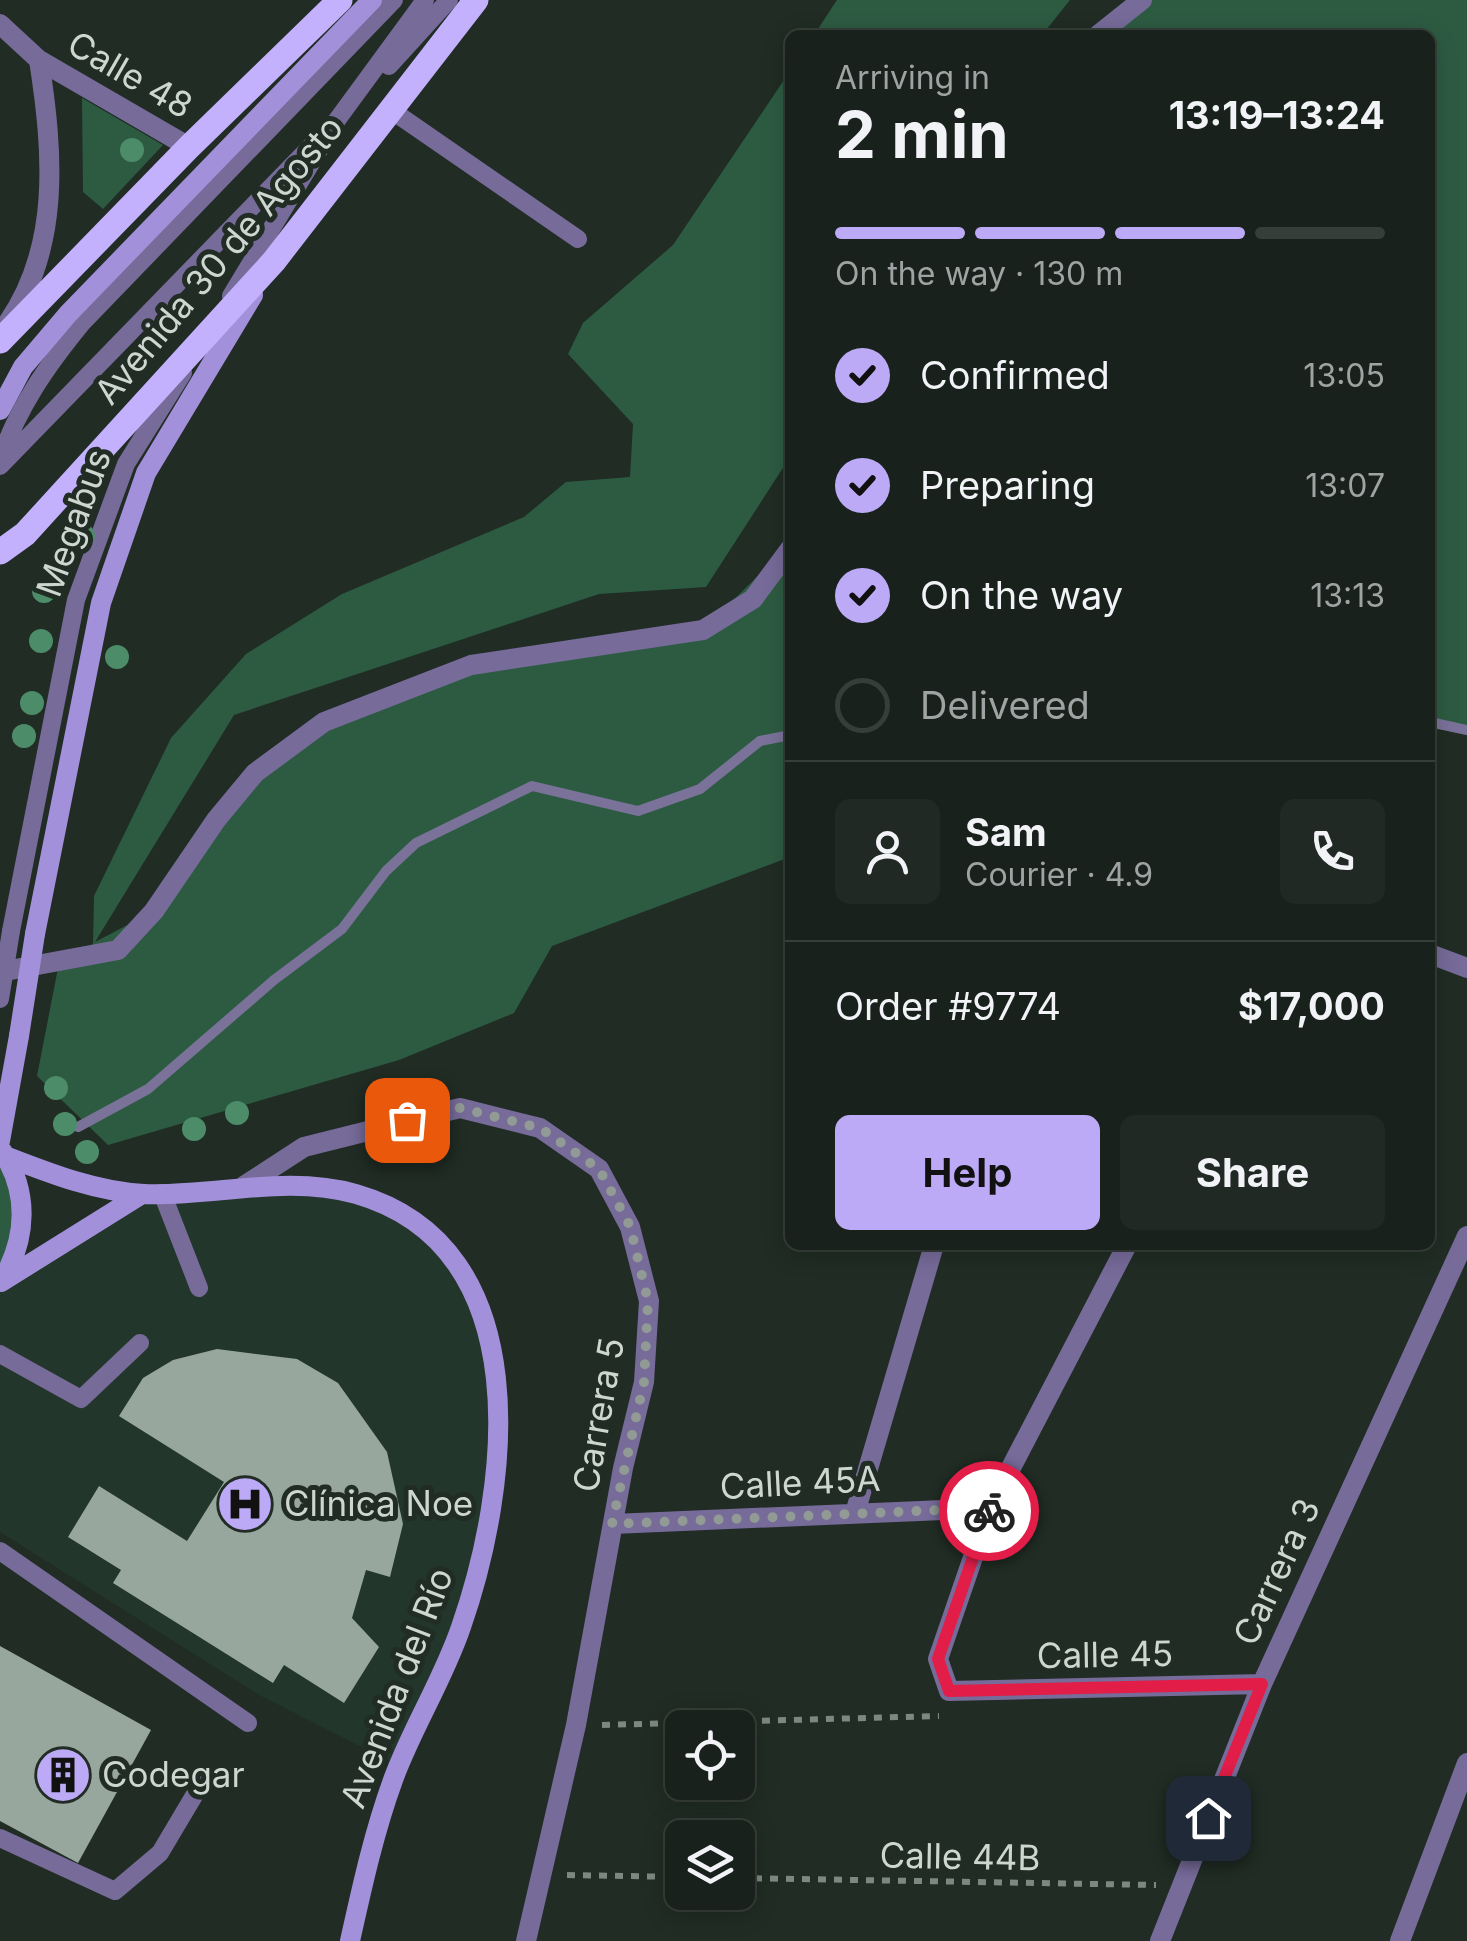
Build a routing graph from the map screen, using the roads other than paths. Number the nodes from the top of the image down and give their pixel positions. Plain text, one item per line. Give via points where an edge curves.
1 (340, 0) edge
2 (372, 0) edge
3 (394, 0) edge
4 (425, 0) edge
5 (450, 0) edge
6 (476, 0) edge
7 (1142, 0) edge
8 (0, 24) edge
9 (1104, 30) edge
10 (39, 60) junction
11 (391, 110) junction
12 (335, 121) junction
13 (189, 146) junction
14 (578, 239) dead end
15 (274, 261) junction
16 (0, 333) edge
17 (204, 340) junction
18 (0, 342) edge
19 (0, 410) edge
20 (0, 462) edge
21 (0, 552) edge
22 (785, 556) edge
23 (1435, 956) edge
24 (1467, 968) edge
25 (0, 972) edge
26 (0, 999) edge
27 (2, 1148) edge
28 (244, 1186) junction
29 (152, 1193) junction
30 (1467, 1236) edge
31 (933, 1250) edge
32 (1124, 1250) edge
33 (1, 1283) edge
34 (199, 1288) dead end
35 (140, 1343) dead end
36 (0, 1354) edge
37 (990, 1508) junction
38 (855, 1513) junction
39 (612, 1524) junction
40 (0, 1551) edge
41 (1262, 1684) junction
42 (248, 1723) dead end
43 (1467, 1764) edge
44 (207, 1774) dead end
45 (1460, 1792) edge
46 (0, 1838) edge
47 (350, 1941) edge
48 (526, 1941) edge
49 (1160, 1941) edge
50 (1400, 1941) edge

1 - 13 main road
2 - 19 main road via 68,314 23,367
3 - 20 lane, Megabus via 82,323 24,402
4 - 12 lane, Megabus
5 - 12 lane, Megabus
6 - 11 main road, Avenida 30 de Agosto
7 - 9 street
8 - 10 street, Calle 48
10 - 13 street, Calle 48
10 - 16 street, Calle 48 via 52,188 40,254
11 - 14 lane
11 - 15 main road, Avenida 30 de Agosto
12 - 17 lane, Megabus
12 - 20 lane, Megabus
13 - 18 main road
15 - 17 main road, Avenida 30 de Agosto
15 - 27 main road, bridge via 146,472 101,602 35,934
17 - 21 main road, Avenida 30 de Agosto via 26,534
17 - 26 lane, Megabus, bridge via 126,464 76,600
22 - 25 street via 753,599 703,630 471,665 324,722 255,773 154,912 118,950
23 - 24 street
27 - 29 main road, Avenida del Río via 58,1177
27 - 33 main road via 23,1212 14,1261
28 - 29 main road, Avenida del Río
28 - 39 street, Carrera 5 via 304,1147 460,1108 540,1128 599,1169 630,1226 648,1301 644,1382
28 - 47 main road, Avenida del Río via 354,1193 427,1232 476,1294 497,1372 494,1475 474,1587 444,1675 395,1775
29 - 33 main road, Avenida del Río
29 - 34 lane
30 - 41 street, Carrera 3
31 - 38 street
32 - 37 street
35 - 36 lane via 80,1399
37 - 38 street, Calle 45A
37 - 41 street, Calle 45 via 938,1659 949,1691
38 - 39 street, Calle 45A
39 - 48 street, Carrera 5 via 576,1725
40 - 42 lane
41 - 49 street, Carrera 3
43 - 45 street
44 - 46 lane via 160,1853 115,1892
45 - 50 street

